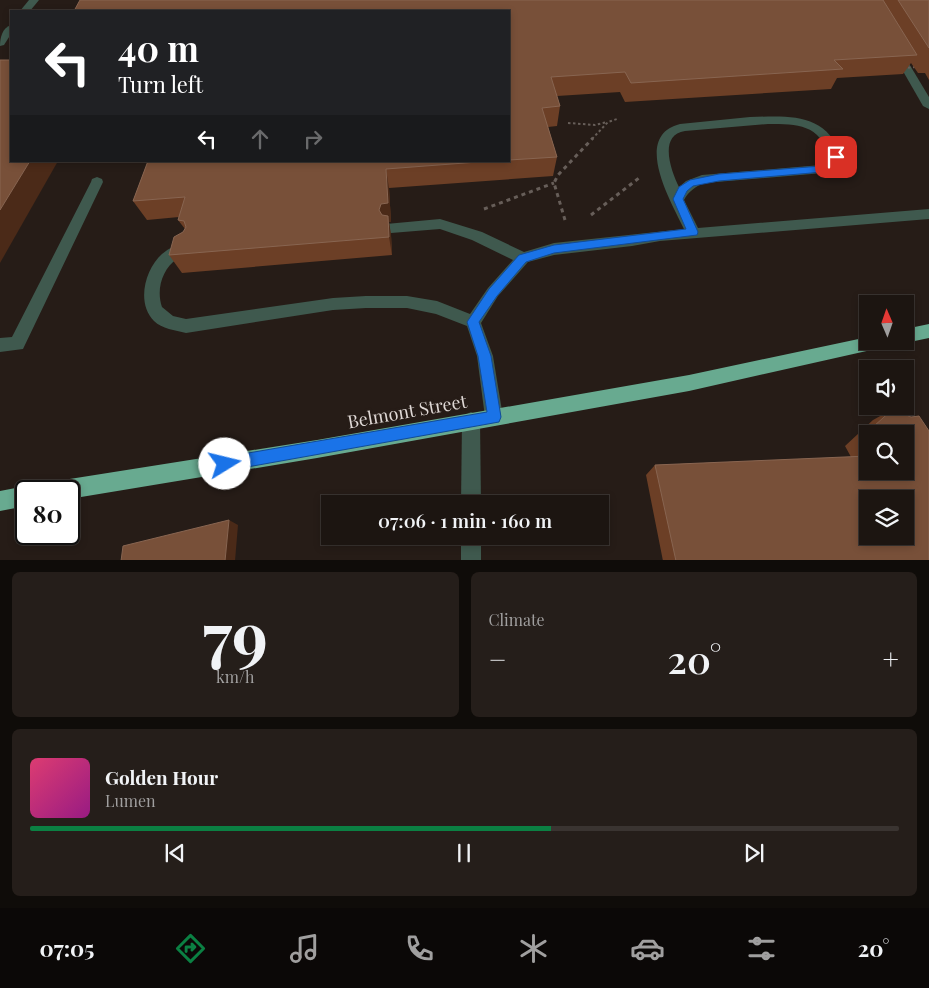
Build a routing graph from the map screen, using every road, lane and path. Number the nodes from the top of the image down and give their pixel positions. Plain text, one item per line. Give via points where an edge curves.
1 (34, 0) edge
2 (26, 10) edge
3 (10, 29) edge
4 (0, 43) edge
5 (893, 45) edge
6 (921, 66) edge
7 (895, 68) edge
8 (929, 106) edge
9 (616, 119) dead end
10 (608, 122) junction
11 (568, 123) dead end
12 (642, 176) dead end
13 (97, 182) dead end
14 (554, 183) junction
15 (678, 199) junction
16 (478, 212) dead end
17 (929, 214) edge
18 (585, 220) dead end
19 (391, 228) edge
20 (567, 228) dead end
21 (693, 232) junction
22 (189, 245) edge
23 (522, 258) junction
24 (473, 322) junction
25 (929, 331) edge
26 (914, 334) edge
27 (0, 345) edge
28 (859, 346) edge
29 (494, 417) junction
30 (471, 421) junction
31 (80, 487) edge
32 (471, 495) edge
33 (15, 498) edge
34 (0, 501) edge
35 (471, 545) edge
36 (471, 560) edge

1 - 2 street
3 - 4 street
5 - 8 street
6 - 7 path, bridge
9 - 10 path
10 - 11 path via 595,125
10 - 14 path
12 - 18 path
13 - 27 street via 17,344
14 - 16 path
14 - 20 path
15 - 15 street via 683,189 702,180 823,169 830,166 836,157 824,134 802,121 764,121 673,130 666,136 662,153
15 - 21 street
17 - 21 street
19 - 23 street via 440,224 477,236
21 - 23 street via 554,249
22 - 24 street via 163,263 152,287 154,307 166,321 186,326 333,304 407,302 438,308
23 - 24 street
24 - 29 street via 485,356
25 - 26 highway
28 - 29 highway, Belmont Street via 689,382
29 - 30 highway, Belmont Street
30 - 31 highway, Belmont Street
30 - 32 street
33 - 34 highway
35 - 36 street

